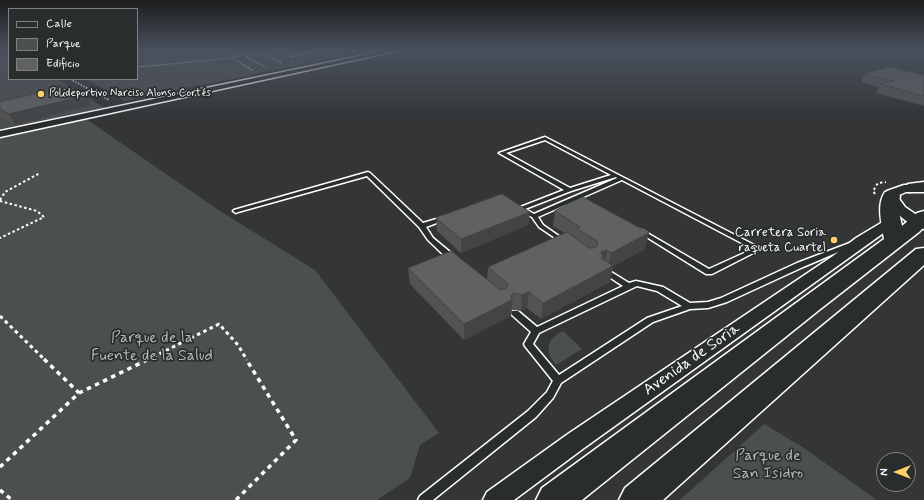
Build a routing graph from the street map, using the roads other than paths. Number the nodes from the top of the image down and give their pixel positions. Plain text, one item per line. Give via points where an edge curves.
1 (282, 74) edge
2 (0, 134) edge
3 (619, 177) junction
4 (921, 188) edge
5 (569, 190) junction
6 (580, 196) junction
7 (890, 196) junction
8 (586, 200) edge
9 (236, 211) dead end
10 (451, 216) edge
11 (534, 216) junction
12 (922, 221) edge
13 (422, 226) junction
14 (634, 228) edge
15 (893, 231) junction
16 (861, 241) junction
17 (571, 247) edge
18 (922, 256) edge
19 (460, 265) edge
20 (603, 269) edge
21 (629, 287) junction
22 (689, 306) junction
23 (515, 313) dead end
24 (536, 331) junction
25 (558, 380) junction
26 (424, 500) edge
27 (495, 500) edge
28 (554, 500) edge
29 (637, 500) edge

1 - 2 street
3 - 5 lane
3 - 5 lane via 545,138 502,153
3 - 6 lane
3 - 14 lane via 758,248 709,272
4 - 7 street via 904,189
5 - 6 lane
5 - 11 lane via 517,208
6 - 8 lane
6 - 11 lane
7 - 12 street via 895,205
7 - 15 main road
9 - 13 lane via 368,174
10 - 13 lane
11 - 17 lane via 541,226
12 - 15 main road, Avenida de Soria
13 - 19 lane via 430,239
15 - 16 street, Avenida de Soria
15 - 28 main road, Avenida de Soria
16 - 22 lane via 800,265 724,300 708,305
16 - 27 street, Avenida de Soria
18 - 29 main road
20 - 21 lane
21 - 22 lane via 638,283 655,287
21 - 24 lane
22 - 25 lane via 650,320
23 - 24 lane
24 - 25 lane via 528,344
25 - 26 lane via 550,396 532,414

